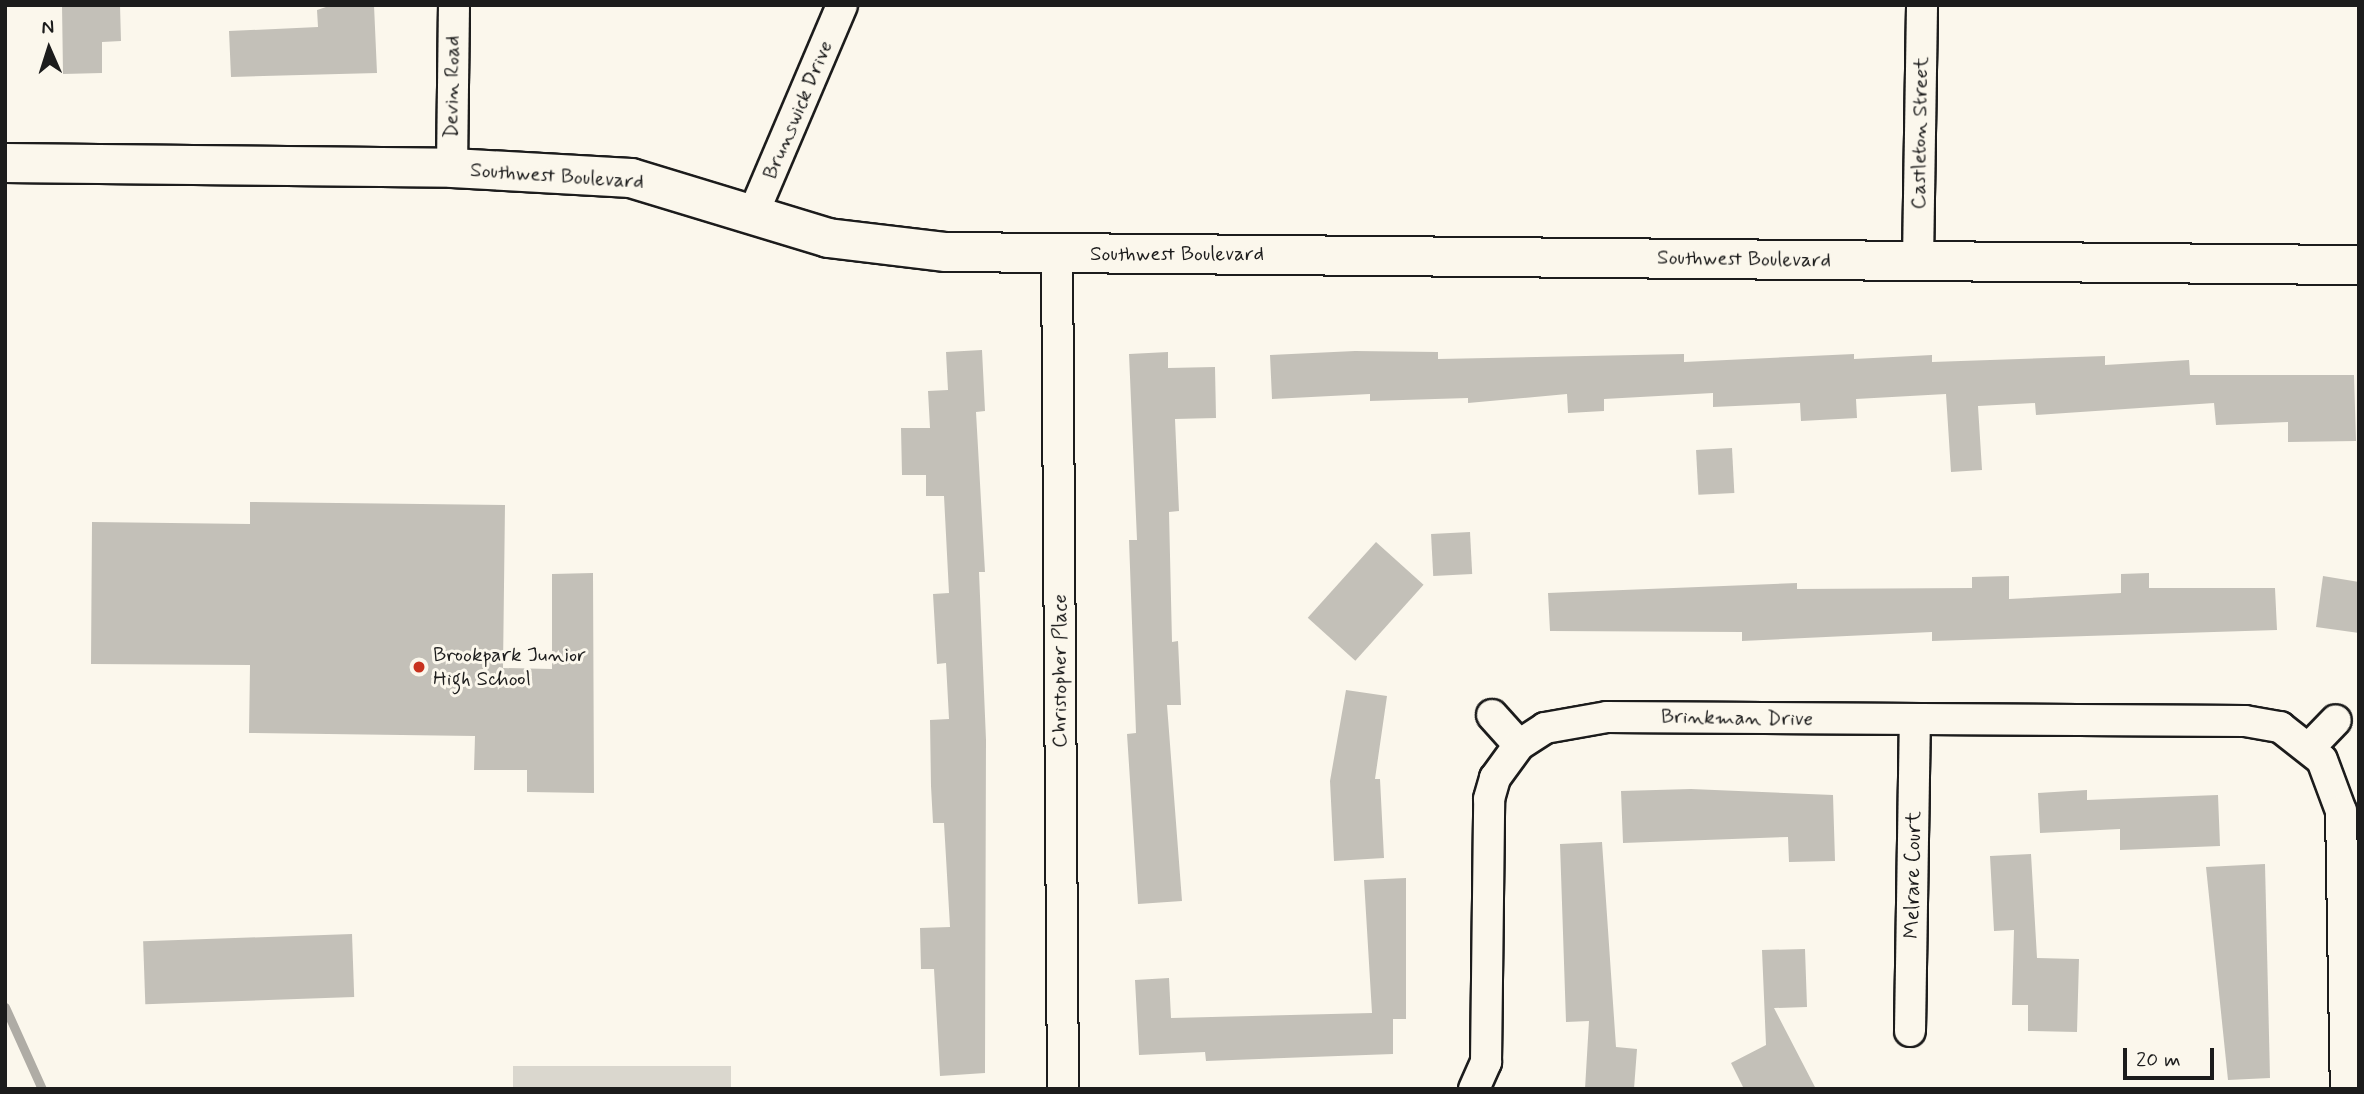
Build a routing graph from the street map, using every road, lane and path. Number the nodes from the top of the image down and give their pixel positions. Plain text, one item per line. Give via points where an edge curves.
1 (454, 5) edge
2 (842, 5) edge
3 (1922, 5) edge
4 (5, 163) edge
5 (452, 168) junction
6 (753, 214) junction
7 (1057, 254) junction
8 (1918, 261) junction
9 (2359, 265) edge
10 (1492, 716) dead end
11 (1916, 720) junction
12 (2336, 720) dead end
13 (1519, 745) junction
14 (2310, 747) junction
15 (1910, 1031) dead end
16 (2351, 1084) edge
17 (1063, 1089) edge
18 (1474, 1089) edge

1 - 5 street, Devin Road
2 - 6 street, Brunswick Drive
3 - 8 street, Castleton Street
4 - 5 street, Southwest Boulevard
5 - 6 street, Southwest Boulevard via 631,178
6 - 7 street, Southwest Boulevard via 883,248
7 - 8 street, Southwest Boulevard
7 - 17 street, Christopher Place
8 - 9 street, Southwest Boulevard
10 - 13 street
11 - 13 street, Brinkman Drive via 1607,717 1567,720
11 - 14 street, Brinkman Drive via 2245,721 2280,727
11 - 15 street, Melrare Court
12 - 14 street
13 - 18 street, Brinkman Drive via 1495,778 1489,799 1488,1028 1486,1062
14 - 16 street, Brinkman Drive via 2332,776 2341,811

